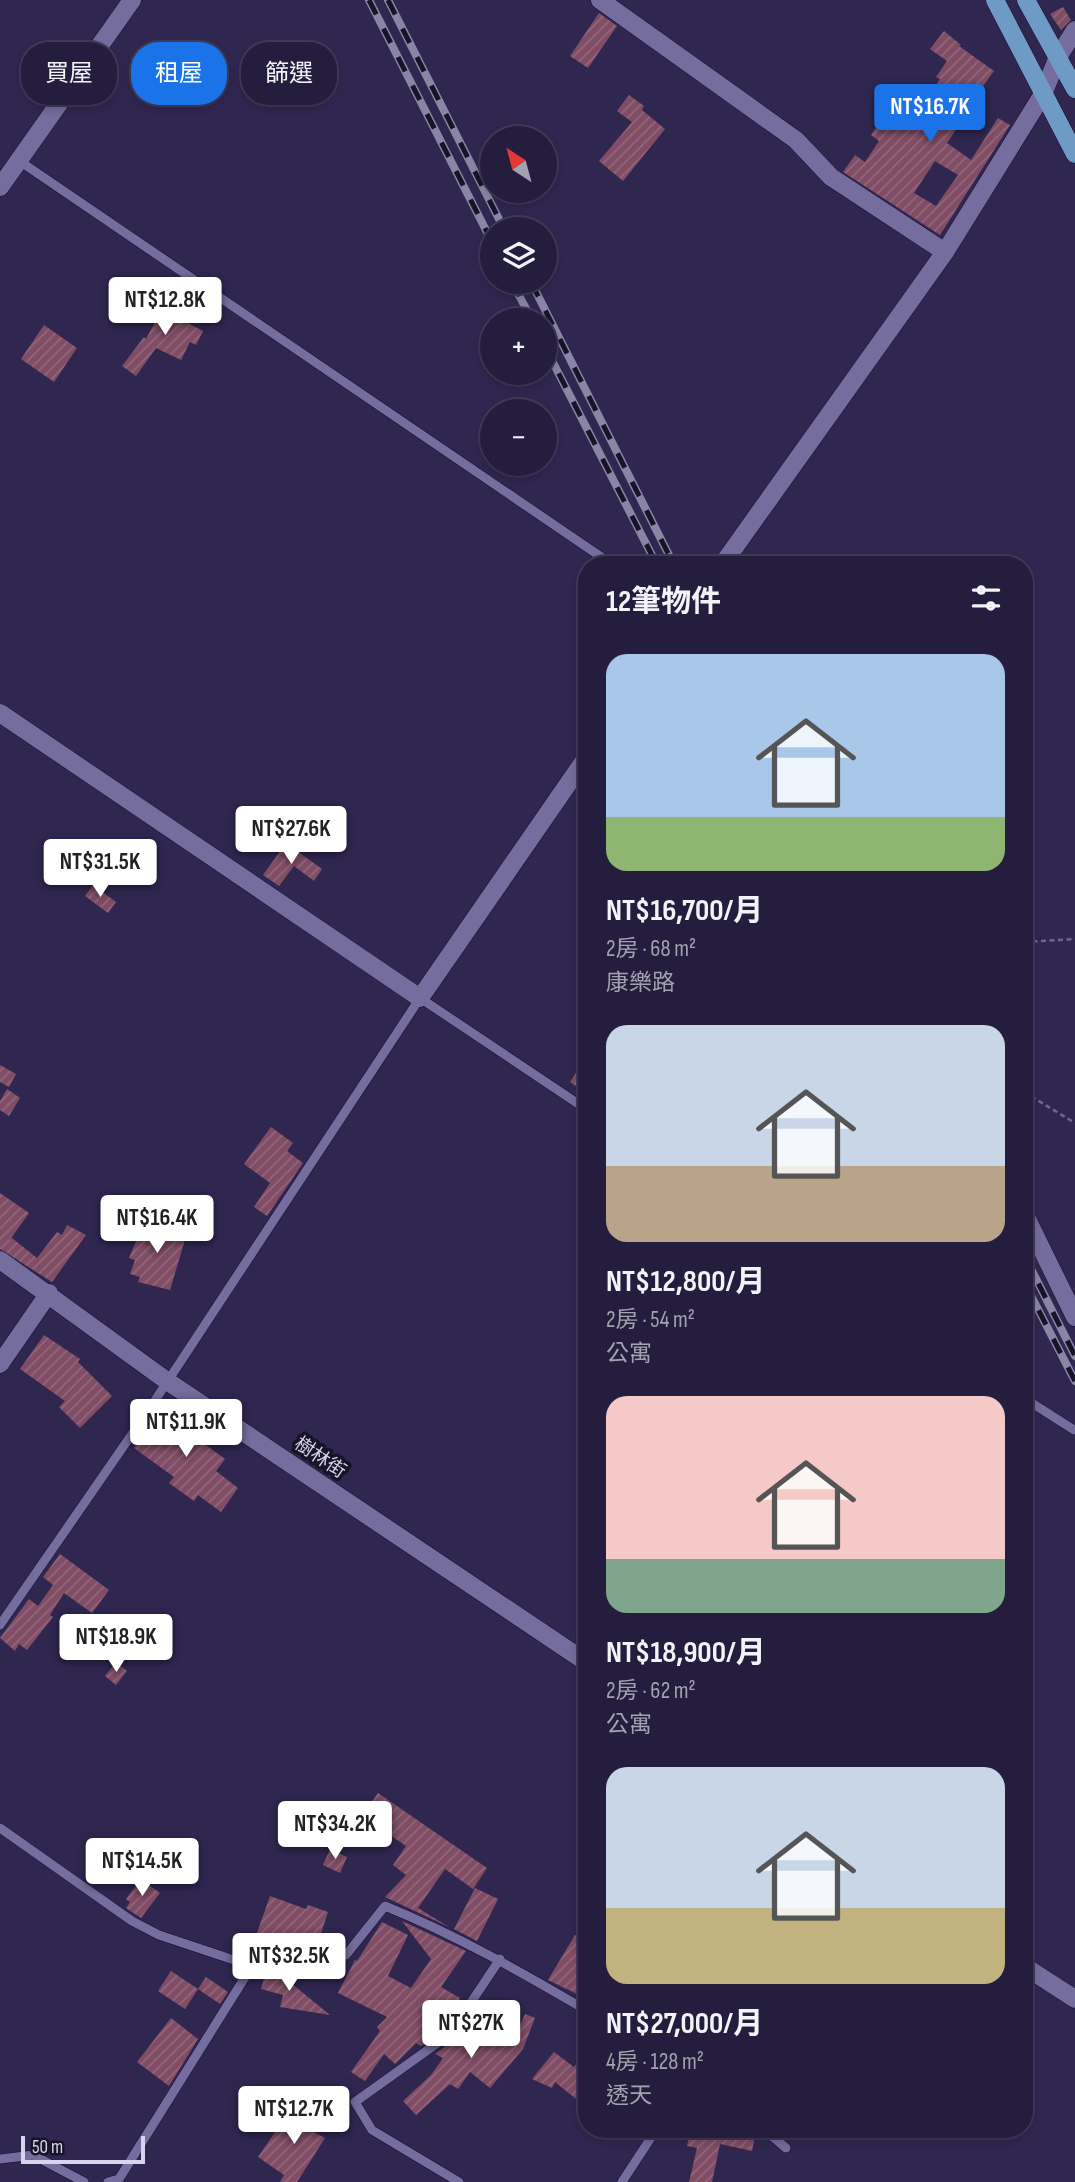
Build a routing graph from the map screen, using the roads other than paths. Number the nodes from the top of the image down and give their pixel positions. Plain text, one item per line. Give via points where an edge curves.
1 (132, 0) edge
2 (600, 0) edge
3 (995, 0) edge
4 (1026, 0) edge
5 (1075, 30) edge
6 (1058, 57) junction
7 (1075, 89) edge
8 (1043, 94) junction
9 (1075, 154) edge
10 (18, 160) junction
11 (0, 187) edge
12 (945, 252) junction
13 (601, 556) edge
14 (728, 556) edge
15 (0, 713) edge
16 (578, 770) edge
17 (420, 998) junction
18 (578, 1104) edge
19 (1033, 1231) edge
20 (0, 1260) edge
21 (49, 1293) junction
22 (1075, 1317) edge
23 (0, 1364) edge
24 (167, 1381) junction
25 (1033, 1404) edge
26 (1074, 1430) edge
27 (0, 1625) edge
28 (578, 1657) edge
29 (0, 1828) edge
30 (500, 1959) junction
31 (252, 1966) junction
32 (1033, 1972) edge
33 (1075, 1999) edge
34 (578, 2005) edge
35 (651, 2138) edge
36 (775, 2138) edge
37 (786, 2147) dead end
38 (0, 2159) edge
39 (84, 2182) edge
40 (108, 2182) edge
41 (459, 2182) edge
42 (622, 2182) edge

1 - 10 street
2 - 12 street via 796,141 831,177
3 - 8 main road
4 - 6 main road
5 - 6 street
6 - 7 main road
6 - 8 street
8 - 9 main road
8 - 12 street
10 - 11 street
10 - 13 lane
12 - 14 street
15 - 17 street
16 - 17 street
17 - 18 lane
17 - 24 lane
19 - 22 street
20 - 21 street, 樹林街
21 - 23 street
21 - 24 street, 樹林街
24 - 27 lane
24 - 28 street, 樹林街
25 - 26 lane
29 - 31 lane via 159,1936
30 - 31 lane via 385,1906 346,1955 268,1949
30 - 34 lane
30 - 41 lane via 450,2034 355,2102 372,2130
31 - 40 lane via 119,2179
32 - 33 street
35 - 42 lane
36 - 37 lane
38 - 39 lane via 33,2155

